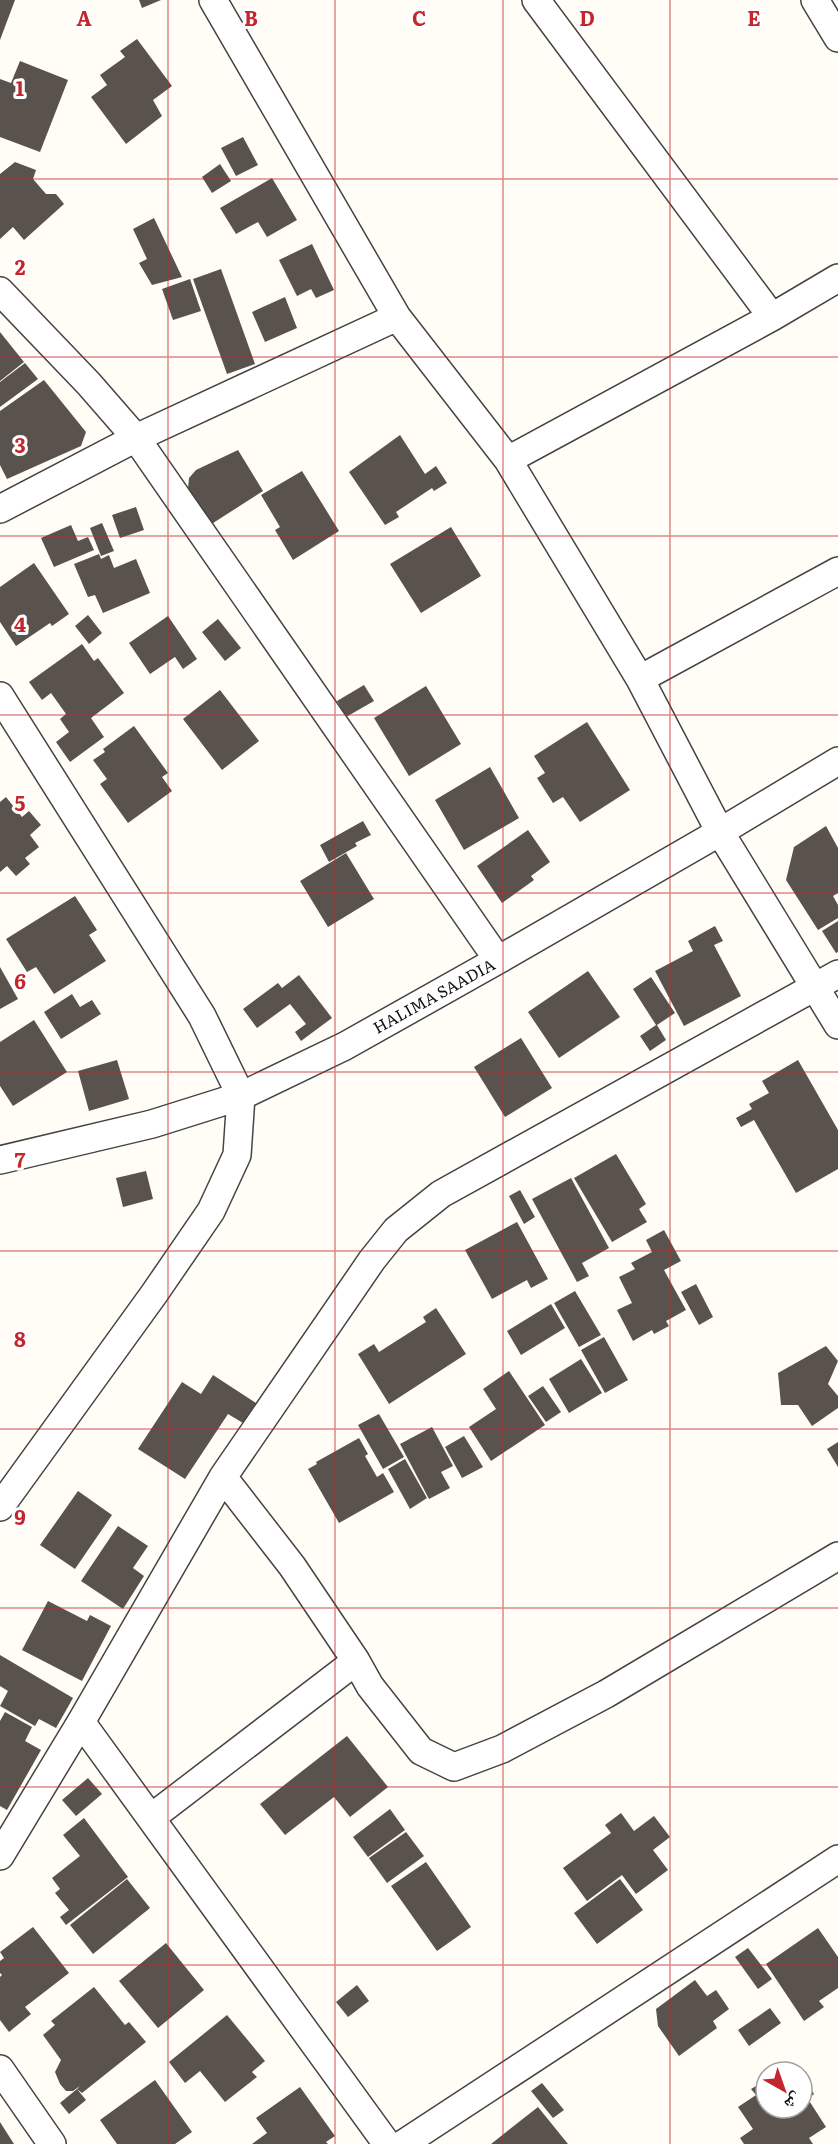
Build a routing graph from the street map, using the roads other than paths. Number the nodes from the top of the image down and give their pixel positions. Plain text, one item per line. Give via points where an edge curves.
1 (213, 0) edge
2 (536, 0) edge
3 (815, 0) edge
4 (838, 38) edge
5 (838, 278) edge
6 (0, 291) edge
7 (397, 317) junction
8 (772, 317) junction
9 (136, 438) junction
10 (508, 460) junction
11 (0, 509) edge
12 (838, 571) edge
13 (640, 679) junction
14 (0, 696) edge
15 (838, 760) edge
16 (720, 832) junction
17 (498, 960) junction
18 (827, 980) edge
19 (838, 1025) edge
20 (241, 1096) junction
21 (4, 1152) edge
22 (223, 1477) junction
23 (0, 1506) edge
24 (838, 1556) edge
25 (356, 1661) junction
26 (81, 1722) junction
27 (152, 1817) junction
28 (0, 1856) edge
29 (838, 1859) edge
30 (0, 2069) edge
31 (52, 2144) edge
32 (387, 2144) edge
33 (403, 2144) edge

1 - 7 street
2 - 8 street
3 - 4 street
5 - 8 street
6 - 9 street
7 - 9 street
7 - 10 street
8 - 10 street
9 - 11 street
9 - 17 street
10 - 13 street
12 - 13 street
13 - 16 street
14 - 20 street via 202,1016
15 - 16 street, HALIMA SAADIA
16 - 17 street, HALIMA SAADIA
16 - 18 street
17 - 20 street, HALIMA SAADIA via 345,1046
18 - 19 street
18 - 22 street via 441,1194 396,1230
20 - 21 street, HALIMA SAADIA via 152,1124
20 - 23 street via 237,1155 211,1211
22 - 25 street via 292,1566
22 - 26 street
24 - 25 street via 606,1694 502,1749 454,1767 421,1751 370,1686
25 - 27 street
26 - 27 street
26 - 28 street
27 - 32 street
29 - 33 street
30 - 31 street

